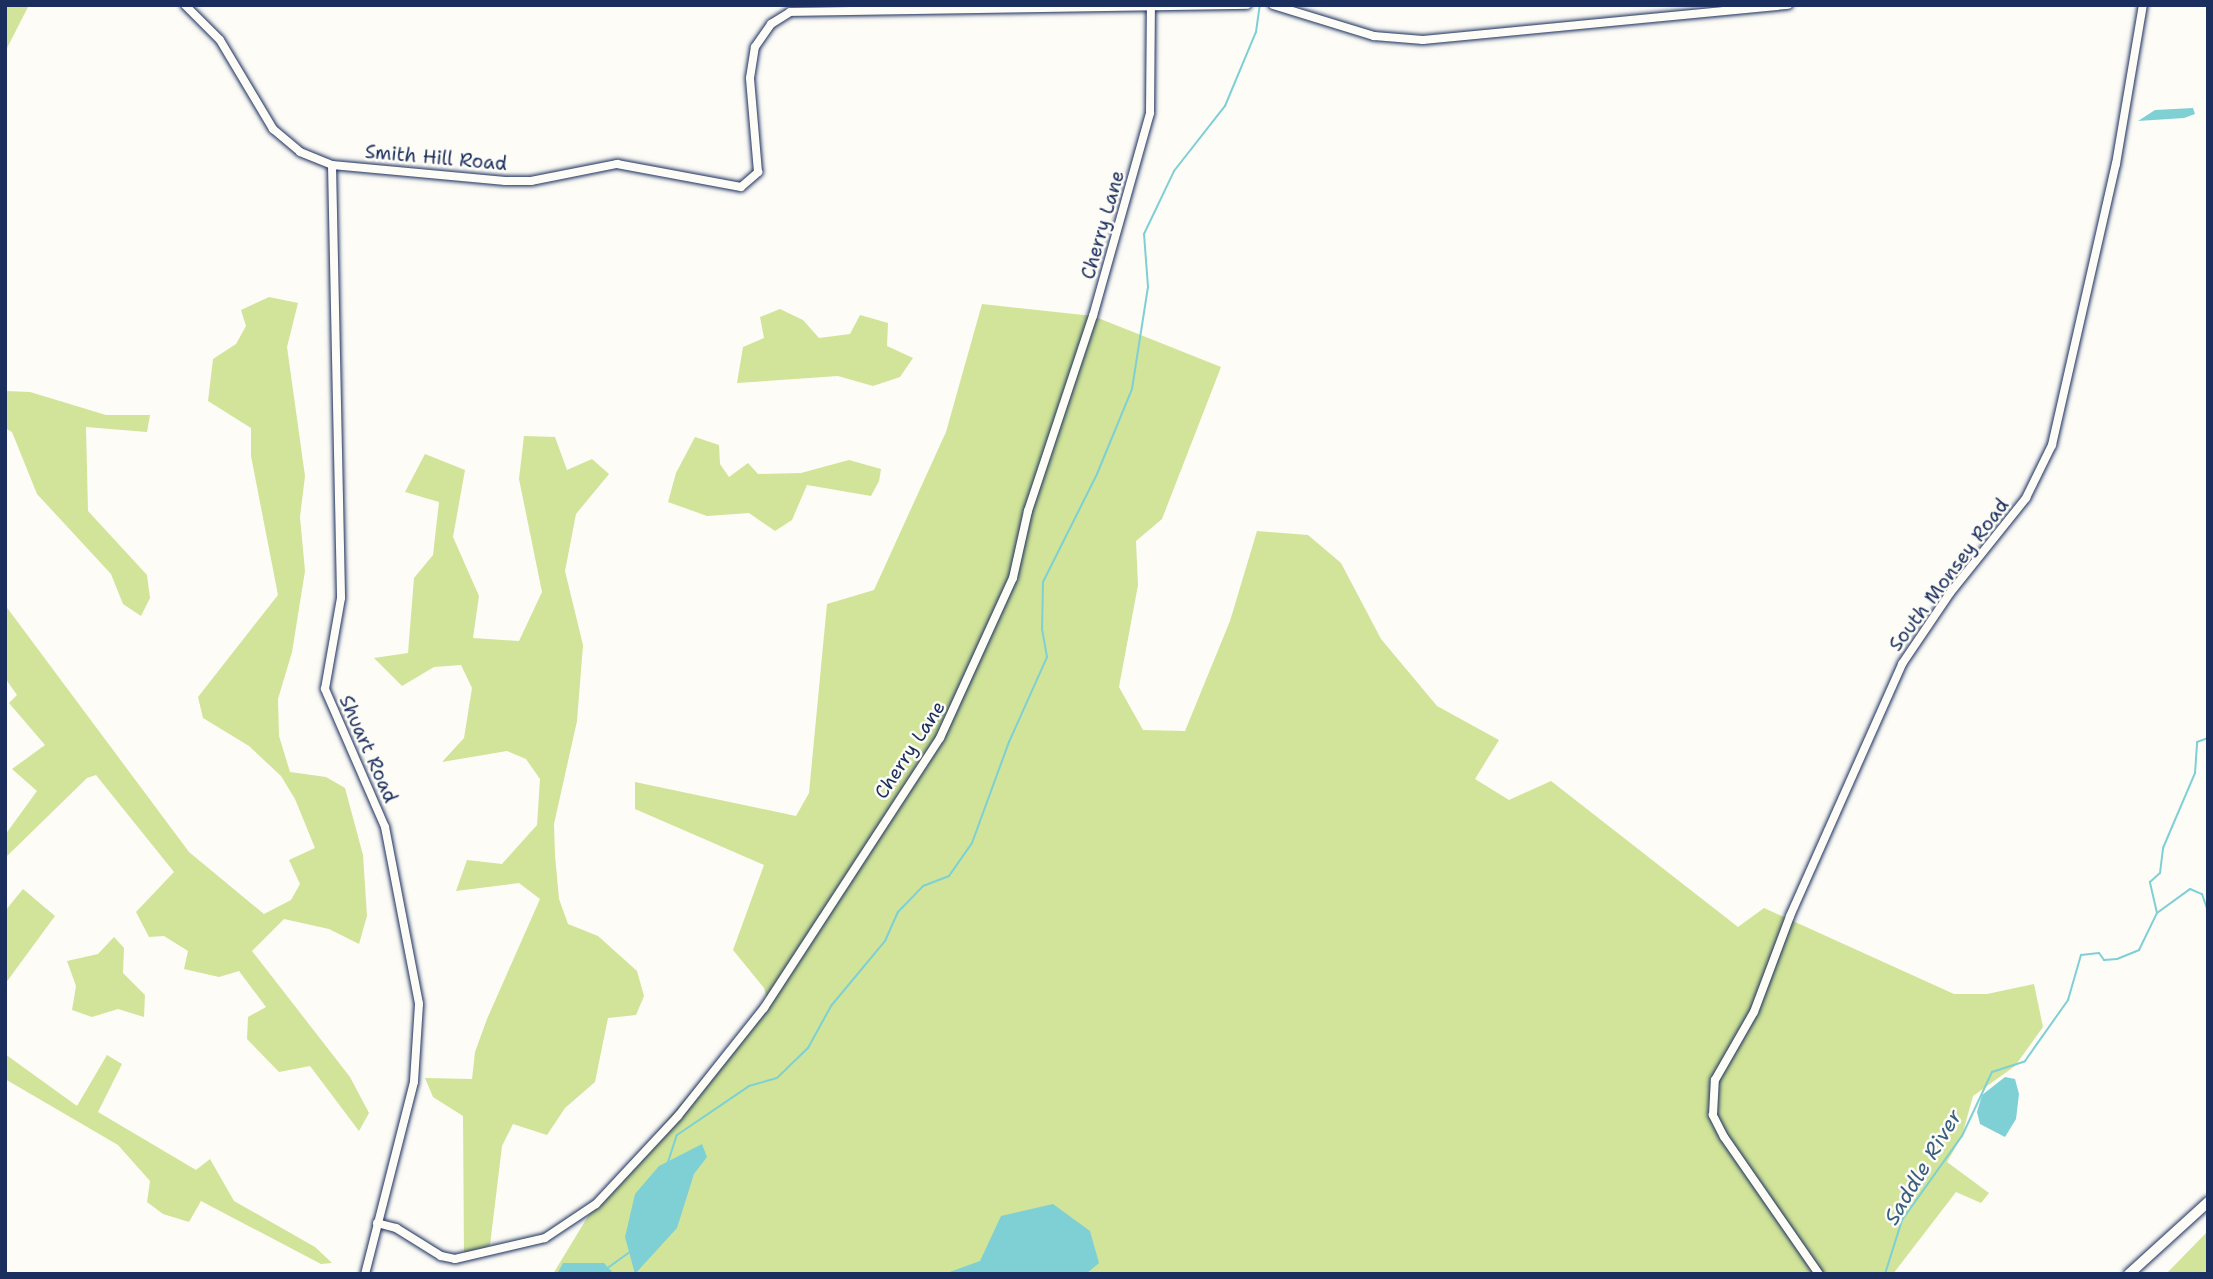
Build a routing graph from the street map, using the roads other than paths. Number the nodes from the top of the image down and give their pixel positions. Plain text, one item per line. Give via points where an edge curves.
1 (184, 5) edge
2 (1151, 5) edge
3 (1247, 5) edge
4 (1273, 5) edge
5 (1788, 5) edge
6 (2143, 5) edge
7 (332, 165) junction
8 (2208, 1202) edge
9 (377, 1223) junction
10 (365, 1274) edge
11 (1819, 1274) edge
12 (2129, 1274) edge

1 - 7 street, Smith Hill Road via 220,40 273,129 300,152
2 - 3 street
2 - 7 street, Smith Hill Road via 790,12 771,24 755,47 750,78 758,172 741,187 628,165 505,181
2 - 9 street, Cherry Lane via 1150,113 1093,316 1028,511 1013,578 956,710 764,1008 678,1116 596,1203 545,1238 464,1257 441,1256 396,1228
4 - 5 street via 1374,36 1423,40
6 - 11 street, South Monsey Road via 2116,164 2052,444 2026,498 1950,593 1902,664 1790,916 1754,1012 1715,1080 1713,1115 1724,1138
7 - 9 street, Shuart Road via 341,598 326,689 385,827 419,1004 414,1083
8 - 12 main road
9 - 10 street, Shuart Road

